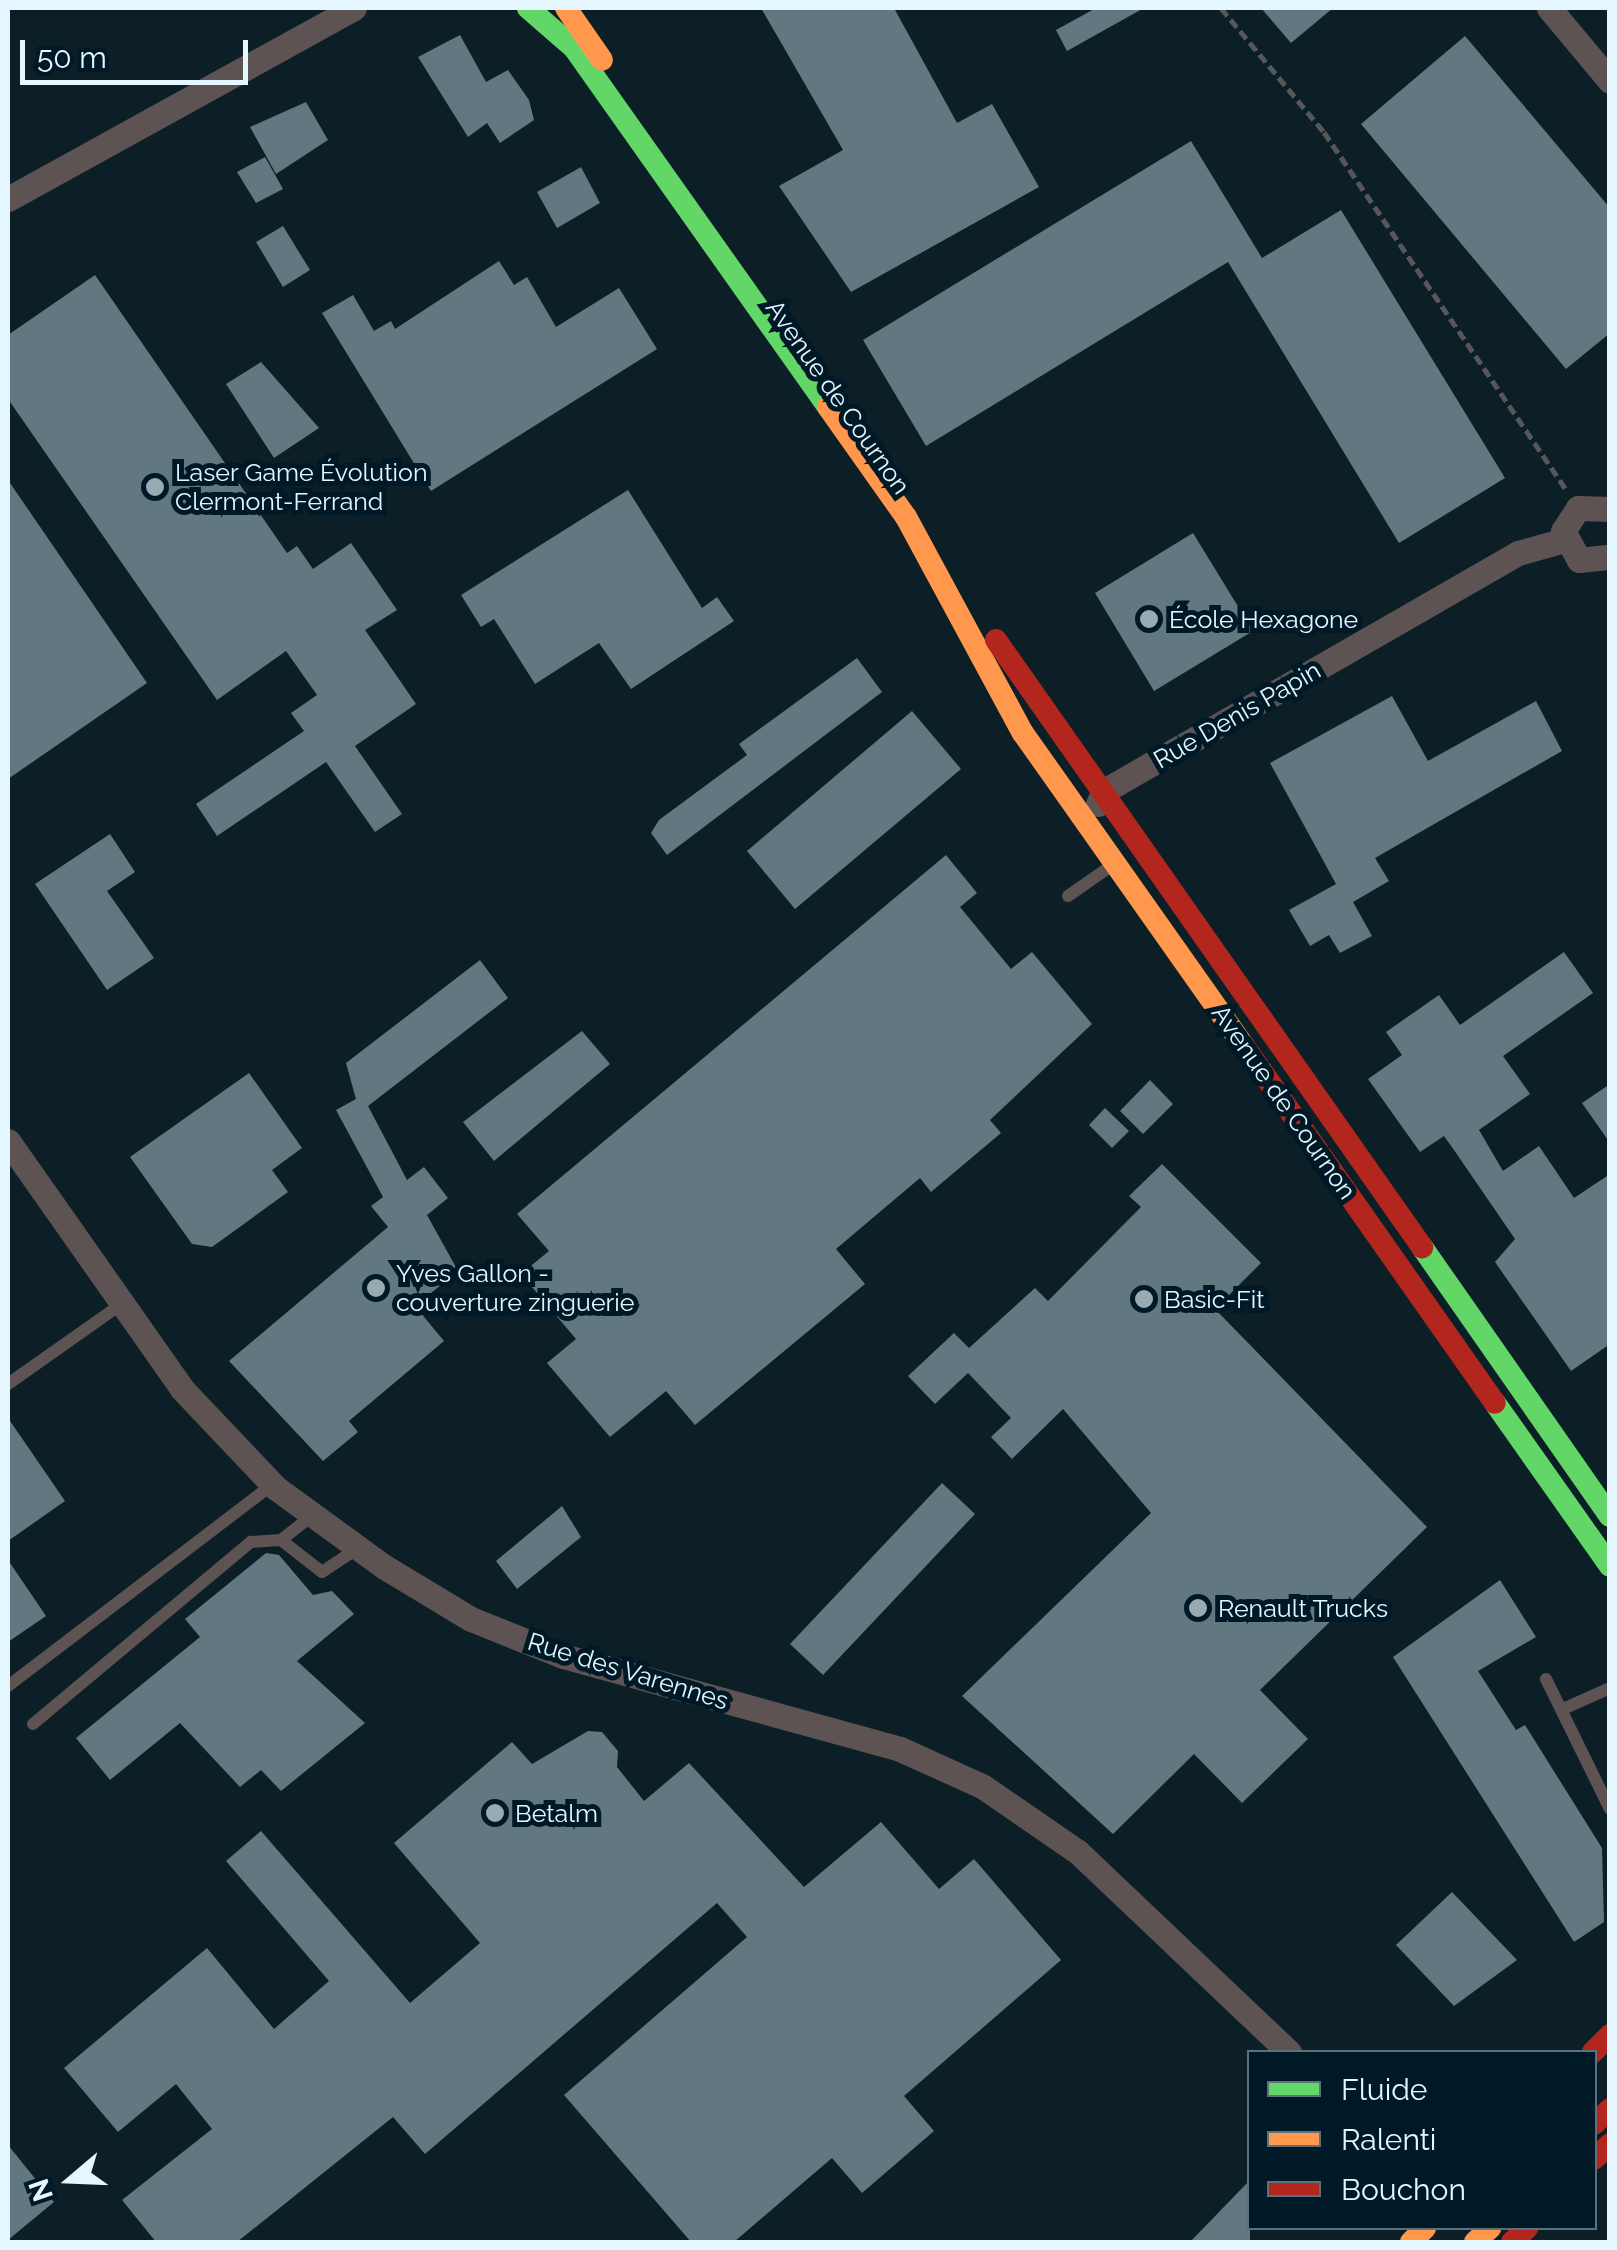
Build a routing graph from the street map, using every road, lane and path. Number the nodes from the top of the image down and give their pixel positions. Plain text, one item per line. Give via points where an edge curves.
1 (354, 8) edge
2 (528, 8) edge
3 (566, 8) edge
4 (1221, 8) edge
5 (1549, 8) edge
6 (551, 36) junction
7 (1610, 81) edge
8 (8, 199) edge
9 (1578, 508) junction
10 (1610, 509) edge
11 (1564, 540) junction
12 (1608, 563) edge
13 (972, 630) junction
14 (1023, 733) junction
15 (1104, 791) junction
16 (1088, 827) junction
17 (1114, 864) junction
18 (1068, 896) dead end
19 (1218, 952) junction
20 (8, 1141) edge
21 (120, 1305) junction
22 (8, 1384) edge
23 (272, 1484) junction
24 (313, 1516) junction
25 (1610, 1516) edge
26 (280, 1540) junction
27 (358, 1548) junction
28 (1610, 1566) edge
29 (1546, 1680) dead end
30 (8, 1686) edge
31 (1610, 1688) edge
32 (1563, 1709) junction
33 (33, 1724) dead end
34 (1604, 1767) edge
35 (1610, 1809) edge
36 (1287, 2050) edge

1 - 8 street
2 - 6 main road, Avenue de Cournon
3 - 15 main road, Avenue de Cournon
4 - 9 path via 1324,132
5 - 7 street
6 - 13 main road, Avenue de Cournon via 574,48 691,211 906,518
6 - 14 lane via 886,514
9 - 10 street
9 - 11 street
11 - 12 street via 1580,560
11 - 15 street, Rue Denis Papin via 1518,553
13 - 14 main road, Avenue de Cournon
13 - 15 street, Avenue de Cournon via 1080,786
14 - 16 main road, Avenue de Cournon
15 - 16 street
15 - 19 main road, Avenue de Cournon
16 - 17 main road, Avenue de Cournon
17 - 18 lane
17 - 19 lane via 1139,868 1197,945
17 - 28 main road, Avenue de Cournon
19 - 25 main road, Avenue de Cournon
20 - 21 street, Rue des Varennes
21 - 22 lane
21 - 23 street, Rue des Varennes
23 - 24 street, Rue des Varennes
23 - 30 lane
24 - 26 lane
24 - 27 street, Rue des Varennes
26 - 27 lane via 322,1572
26 - 33 lane via 251,1542
27 - 36 street, Rue des Varennes via 471,1619 563,1656 900,1749 982,1786 1078,1852
29 - 32 lane
31 - 32 lane
32 - 34 lane
34 - 35 lane

